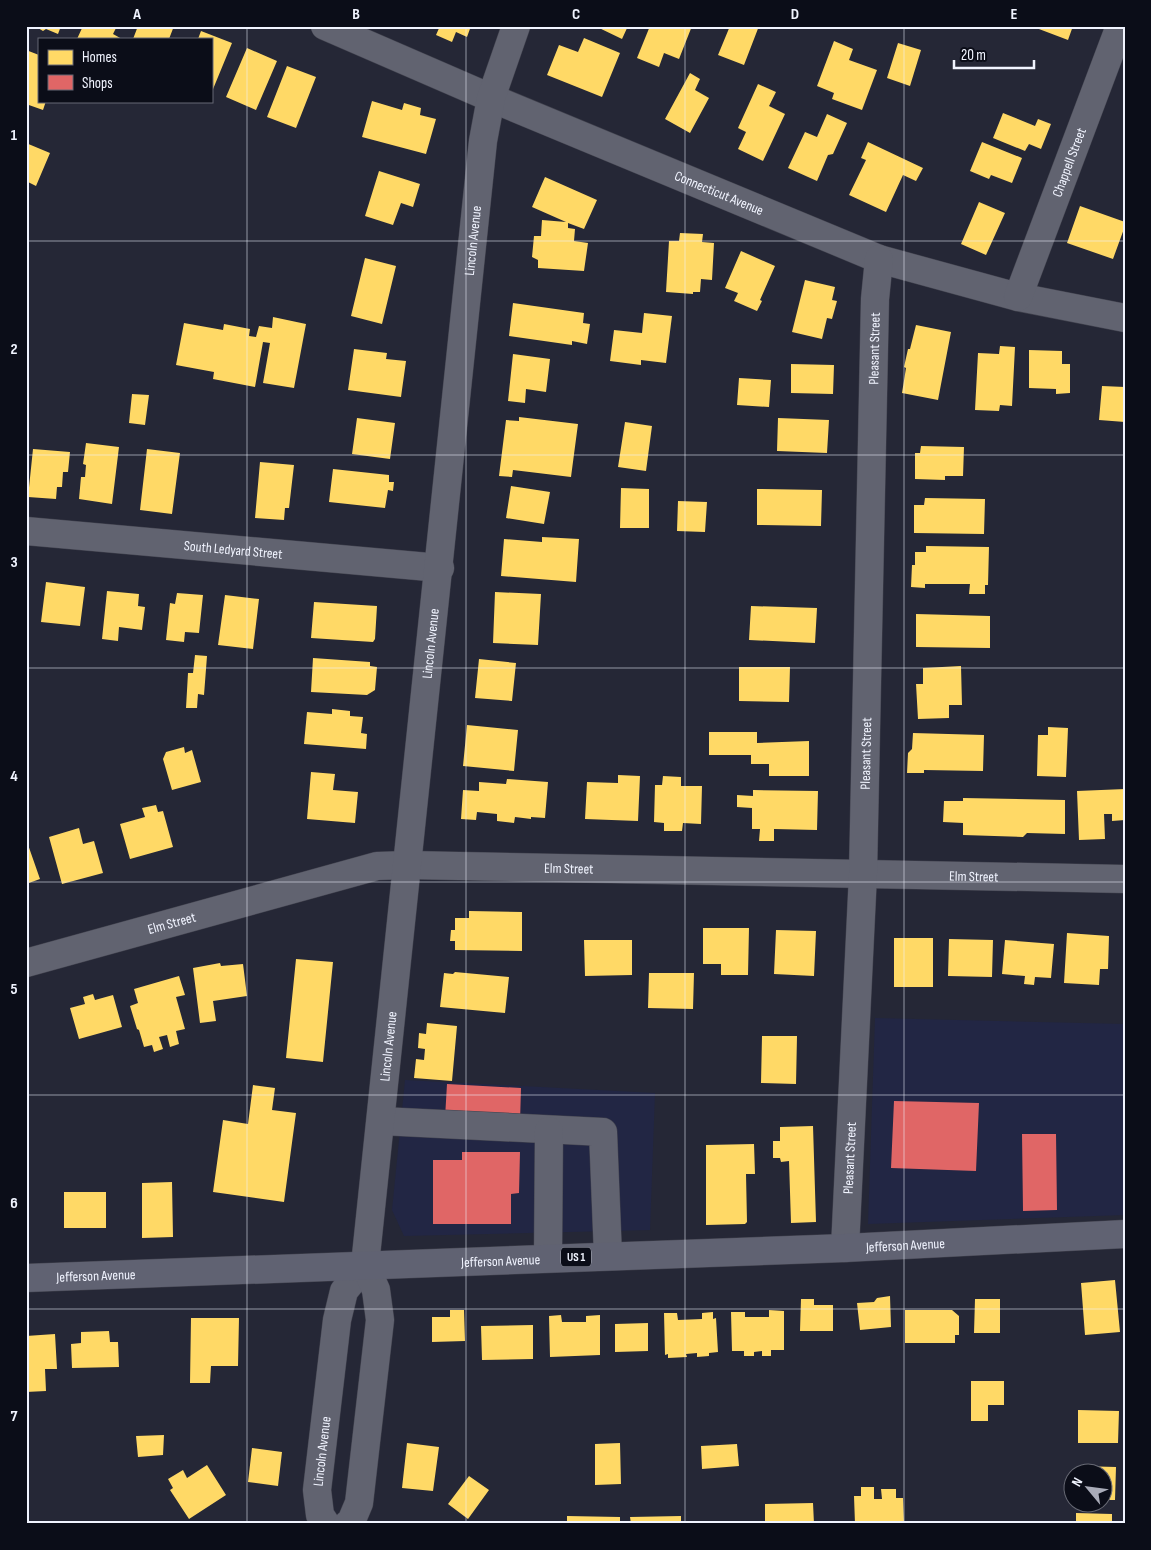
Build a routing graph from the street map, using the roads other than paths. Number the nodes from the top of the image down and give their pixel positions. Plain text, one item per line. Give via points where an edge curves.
1 (325, 26) edge
2 (516, 26) edge
3 (1120, 26) edge
4 (491, 98) junction
5 (879, 259) junction
6 (1018, 298) junction
7 (1125, 318) edge
8 (26, 531) edge
9 (440, 568) junction
10 (408, 865) junction
11 (863, 874) junction
12 (1125, 879) edge
13 (26, 963) edge
14 (381, 1121) junction
15 (549, 1131) junction
16 (1125, 1234) edge
17 (845, 1248) junction
18 (608, 1256) junction
19 (548, 1258) junction
20 (365, 1265) junction
21 (26, 1278) edge
22 (326, 1524) edge
23 (348, 1524) edge

1 - 4 street, Connecticut Avenue
2 - 4 street, Lincoln Avenue
3 - 6 street, Chappell Street
4 - 5 street, Connecticut Avenue
4 - 9 street, Lincoln Avenue via 483,141
5 - 6 street, Connecticut Avenue
5 - 11 street, Pleasant Street via 875,299
6 - 7 street, Connecticut Avenue
8 - 9 street, South Ledyard Street
9 - 10 street, Lincoln Avenue
10 - 11 street, Elm Street
10 - 13 street, Elm Street via 377,866
10 - 14 street, Lincoln Avenue
11 - 12 street, Elm Street
11 - 17 street, Pleasant Street
14 - 15 street
14 - 20 street, Lincoln Avenue
15 - 18 street via 604,1132
15 - 19 street
16 - 17 main road, Jefferson Avenue / US 1
17 - 18 main road, Jefferson Avenue / US 1
18 - 19 main road, Jefferson Avenue / US 1
19 - 20 main road, Jefferson Avenue / US 1
20 - 21 main road, Jefferson Avenue / US 1
20 - 22 street, Lincoln Avenue via 344,1291 337,1320 317,1490 320,1515
20 - 23 street via 376,1290 380,1320 359,1503

